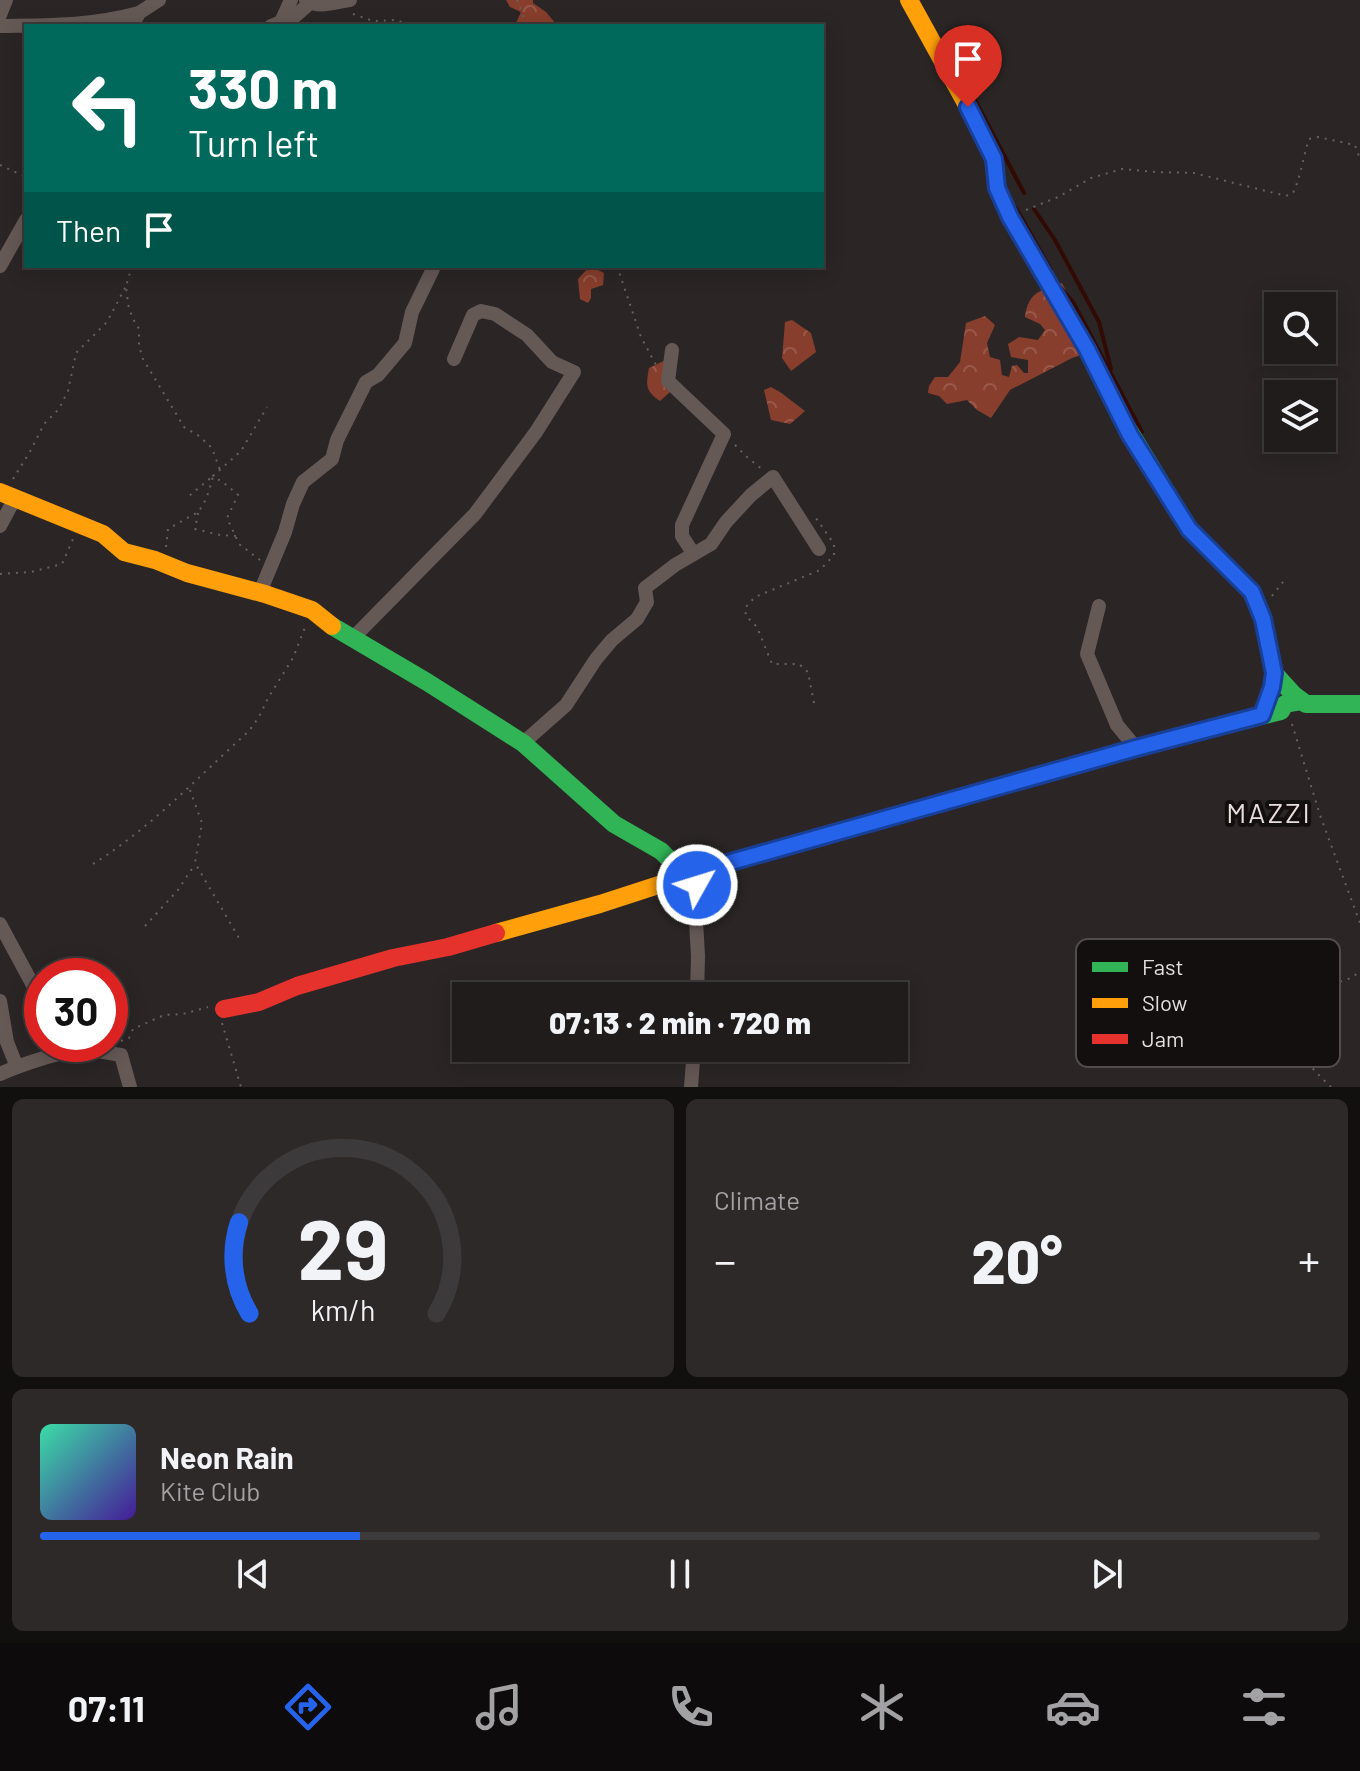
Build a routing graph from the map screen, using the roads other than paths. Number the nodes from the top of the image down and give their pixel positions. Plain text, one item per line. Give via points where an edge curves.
1 (6, 0) edge
2 (159, 0) edge
3 (291, 0) edge
4 (909, 0) edge
5 (343, 1) edge
6 (308, 2) edge
7 (0, 15) edge
8 (136, 20) edge
9 (86, 24) edge
10 (276, 24) edge
11 (24, 25) edge
12 (0, 26) edge
13 (24, 224) edge
14 (0, 266) edge
15 (433, 269) dead end
16 (672, 350) dead end
17 (454, 359) dead end
18 (6, 495) edge
19 (0, 526) edge
20 (819, 549) dead end
21 (693, 553) junction
22 (265, 594) junction
23 (1099, 606) dead end
24 (352, 639) junction
25 (1274, 673) junction
26 (1294, 702) junction
27 (1360, 704) edge
28 (1262, 715) junction
29 (523, 743) junction
30 (1136, 748) junction
31 (691, 871) junction
32 (0, 924) edge
33 (24, 969) edge
34 (697, 982) edge
35 (0, 1001) edge
36 (224, 1009) road end
37 (30, 1062) edge
38 (123, 1062) edge
39 (693, 1062) edge
40 (17, 1067) junction
41 (0, 1074) edge
42 (130, 1087) edge
43 (691, 1087) edge

1 - 7 street
2 - 8 street
3 - 10 street
4 - 25 street via 994,159 997,188 1010,217 1130,435 1189,529 1252,592
5 - 6 street via 320,6
6 - 10 street via 294,17
8 - 9 street
11 - 12 street
13 - 14 street
15 - 22 street via 412,312 405,343 366,382 332,459 303,482 263,585
16 - 21 street via 668,381 724,434 682,525 682,536
17 - 24 street via 473,315 481,311 495,314 527,335 552,362 574,372 475,514
18 - 19 street
18 - 22 street via 103,534 124,552
20 - 21 street via 773,477 711,544
21 - 29 street via 645,588 647,602 637,619 596,659 566,705
22 - 24 street via 312,610
23 - 30 street via 1087,654 1117,725
24 - 29 street
25 - 26 street
25 - 28 street
26 - 27 street
26 - 28 street
28 - 30 street
29 - 31 street via 614,824
30 - 31 street
31 - 34 street
31 - 36 street via 600,904
32 - 33 street
35 - 40 street
37 - 40 street
38 - 42 street
39 - 43 street
40 - 41 street

